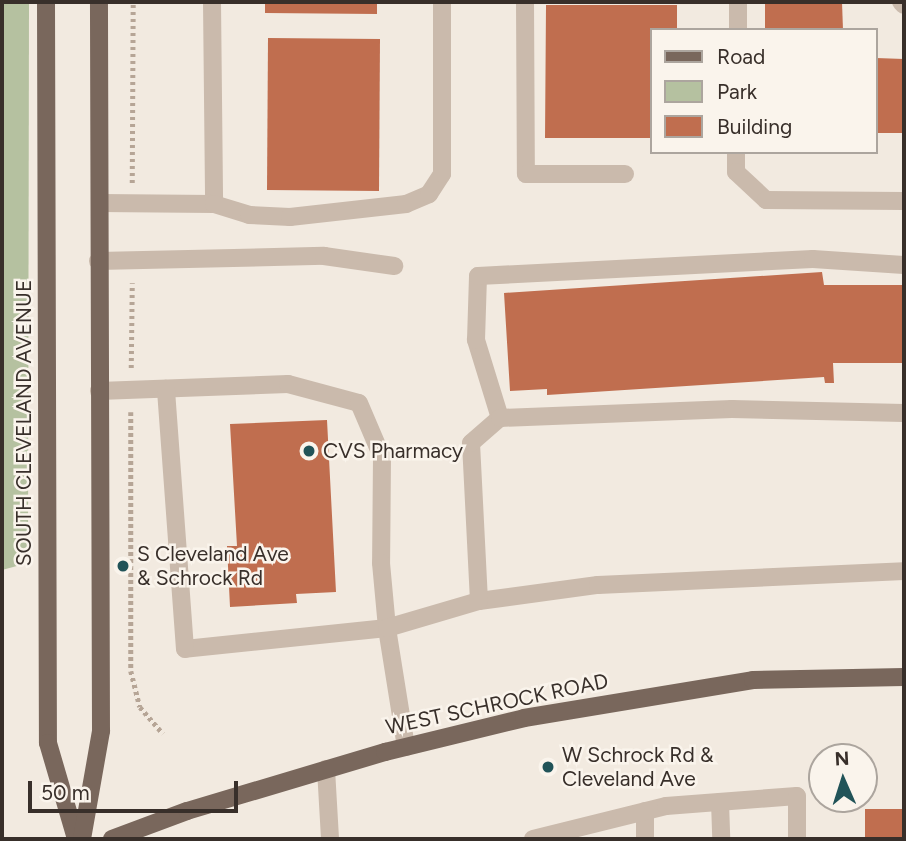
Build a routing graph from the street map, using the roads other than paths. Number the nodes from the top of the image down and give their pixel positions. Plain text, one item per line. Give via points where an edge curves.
1 (46, 2) edge
2 (99, 2) edge
3 (212, 2) edge
4 (442, 2) edge
5 (525, 2) edge
6 (738, 2) edge
7 (738, 28) edge
8 (736, 154) edge
9 (625, 174) dead end
10 (904, 201) edge
11 (100, 203) junction
12 (214, 204) junction
13 (98, 261) junction
14 (394, 265) dead end
15 (904, 265) edge
16 (166, 389) junction
17 (100, 391) junction
18 (904, 413) edge
19 (500, 418) junction
20 (904, 570) edge
21 (480, 601) junction
22 (387, 628) junction
23 (904, 677) edge
24 (406, 747) junction
25 (326, 769) junction
26 (720, 802) junction
27 (645, 811) junction
28 (561, 836) edge
29 (76, 839) edge
30 (82, 839) edge
31 (112, 839) edge
32 (330, 839) edge
33 (533, 839) edge
34 (645, 839) edge
35 (721, 839) edge
36 (797, 839) edge

1 - 29 main road, SOUTH CLEVELAND AVENUE via 48,743
2 - 11 main road
3 - 12 lane
4 - 12 lane via 442,174 429,194 406,204 289,217 248,215
5 - 9 lane via 526,174
6 - 7 lane
8 - 10 lane via 736,172 766,200
11 - 12 lane
11 - 13 main road
13 - 14 lane via 324,256
13 - 17 main road
15 - 19 lane via 813,258 478,276 476,340
16 - 17 lane
16 - 22 lane via 288,384 359,403 382,457
16 - 22 lane via 185,649
17 - 30 main road via 101,731
18 - 19 lane via 732,409
19 - 21 lane via 471,443
20 - 21 lane via 598,585
21 - 22 lane
22 - 24 lane
23 - 24 main road, WEST SCHROCK ROAD via 752,680 524,718
24 - 25 main road, WEST SCHROCK ROAD
25 - 31 main road, WEST SCHROCK ROAD via 187,810
25 - 32 lane
26 - 27 lane
26 - 35 lane
26 - 36 lane via 797,796
27 - 28 lane
27 - 34 lane
28 - 33 lane

